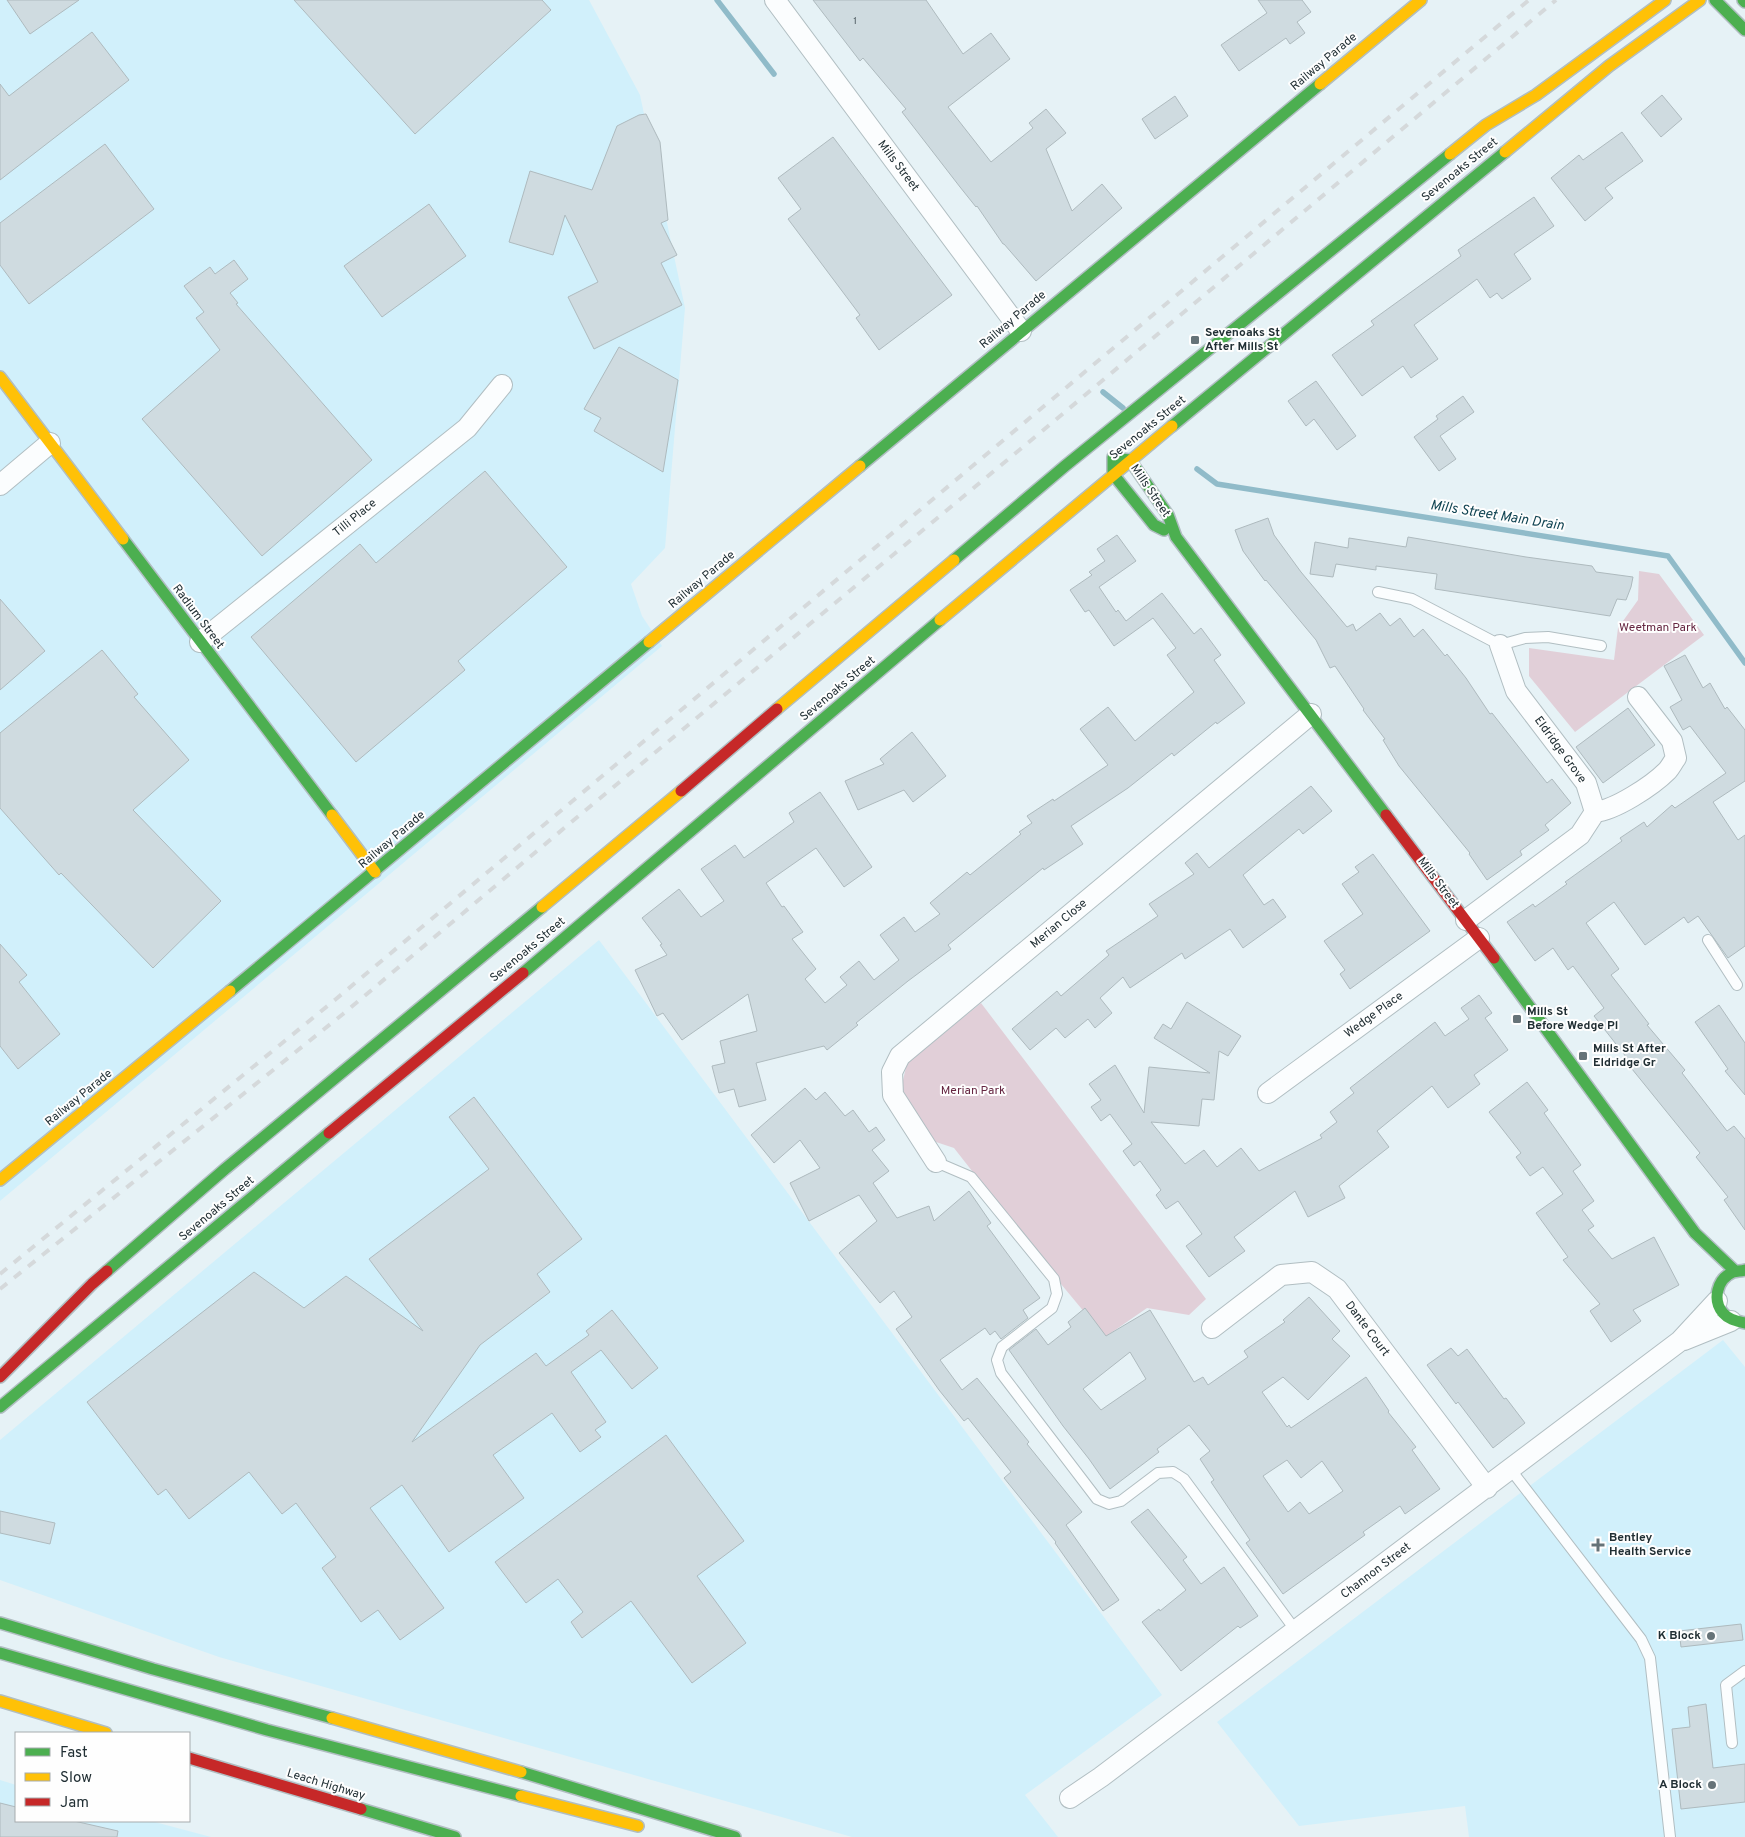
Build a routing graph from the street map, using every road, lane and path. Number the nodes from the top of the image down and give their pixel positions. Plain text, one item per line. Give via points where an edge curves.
1 (775, 0) edge
2 (1421, 0) edge
3 (1664, 0) edge
4 (1700, 0) edge
5 (1716, 0) edge
6 (1745, 30) edge
7 (1021, 331) junction
8 (0, 377) edge
9 (502, 385) dead end
10 (1126, 417) junction
11 (50, 443) junction
12 (1109, 459) junction
13 (1130, 460) junction
14 (1089, 462) dead end
15 (1065, 466) junction
16 (1113, 474) junction
17 (0, 485) edge
18 (1176, 537) junction
19 (1378, 592) dead end
20 (200, 642) junction
21 (1500, 645) junction
22 (1601, 646) dead end
23 (1638, 697) dead end
24 (1311, 714) junction
25 (1595, 812) junction
26 (375, 872) junction
27 (552, 899) junction
28 (1466, 920) junction
29 (542, 924) dead end
30 (1479, 938) junction
31 (1708, 940) dead end
32 (534, 950) dead end
33 (487, 954) junction
34 (507, 955) dead end
35 (527, 964) junction
36 (1737, 985) dead end
37 (1268, 1093) dead end
38 (936, 1162) joint
39 (0, 1180) edge
40 (1696, 1233) junction
41 (1707, 1259) dead end
42 (1740, 1270) edge
43 (1717, 1287) junction
44 (1738, 1322) edge
45 (1212, 1328) dead end
46 (1680, 1341) junction
47 (0, 1377) edge
48 (0, 1407) edge
49 (1511, 1470) junction
50 (1487, 1488) junction
51 (0, 1623) edge
52 (1296, 1631) junction
53 (8, 1644) dead end
54 (0, 1653) edge
55 (1745, 1671) edge
56 (160, 1699) junction
57 (0, 1701) edge
58 (103, 1732) edge
59 (1732, 1743) dead end
60 (190, 1758) edge
61 (1070, 1798) dead end
62 (651, 1830) dead end
63 (455, 1837) edge
64 (735, 1837) edge
65 (1670, 1837) edge

1 - 7 street, Mills Street
2 - 7 main road, Railway Parade
3 - 10 main road, Sevenoaks Street via 1536,95 1486,125
4 - 13 main road, Sevenoaks Street via 1609,66
5 - 6 main road
7 - 26 main road, Railway Parade
8 - 11 main road, Radium Street
9 - 20 street, Tilli Place via 467,428
10 - 12 main road, Mills Street
10 - 15 main road, Sevenoaks Street
11 - 17 street
11 - 20 main road, Radium Street
12 - 13 main road, Mills Street
12 - 16 main road, Mills Street
13 - 16 main road, Sevenoaks Street
13 - 18 main road, Mills Street via 1168,514
14 - 15 main road
15 - 27 main road, Sevenoaks Street
16 - 18 main road, Mills Street via 1154,525
16 - 35 main road, Sevenoaks Street
18 - 24 main road, Mills Street
19 - 21 lane via 1412,599
20 - 26 main road, Radium Street
21 - 22 lane via 1548,636
21 - 25 street, Eldridge Grove via 1516,691 1586,783
23 - 25 street via 1672,741 1676,758 1667,771 1631,798
24 - 28 main road, Mills Street
24 - 38 street, Merian Close via 900,1056 892,1072 893,1095
25 - 28 street via 1580,835
26 - 39 main road, Railway Parade
27 - 29 main road
27 - 33 main road, Sevenoaks Street
28 - 30 main road, Mills Street
30 - 37 street, Wedge Place
30 - 40 main road, Mills Street
31 - 36 lane
32 - 35 main road
33 - 34 main road
33 - 47 main road, Sevenoaks Street via 156,1228 92,1284
35 - 48 main road, Sevenoaks Street
38 - 52 lane via 971,1177 1054,1279 1057,1294 1052,1308 1002,1347 997,1360 1001,1373 1097,1499 1109,1504 1121,1501 1158,1473 1173,1472 1184,1479
40 - 41 main road, Mills Street
40 - 42 main road, Mills Street
42 - 43 main road via 1723,1279
43 - 44 main road via 1719,1309
43 - 46 street, Channon Street
44 - 46 street, Channon Street
45 - 50 street, Dante Court via 1280,1275 1312,1272 1337,1289
46 - 49 street, Channon Street
49 - 50 street, Channon Street
49 - 65 lane via 1641,1639 1650,1658
50 - 52 street, Channon Street
51 - 64 main road via 153,1669 427,1744
52 - 61 street, Channon Street
53 - 56 main road
54 - 56 main road
55 - 59 lane via 1726,1685
56 - 62 main road
57 - 58 main road
60 - 63 main road, Leach Highway

